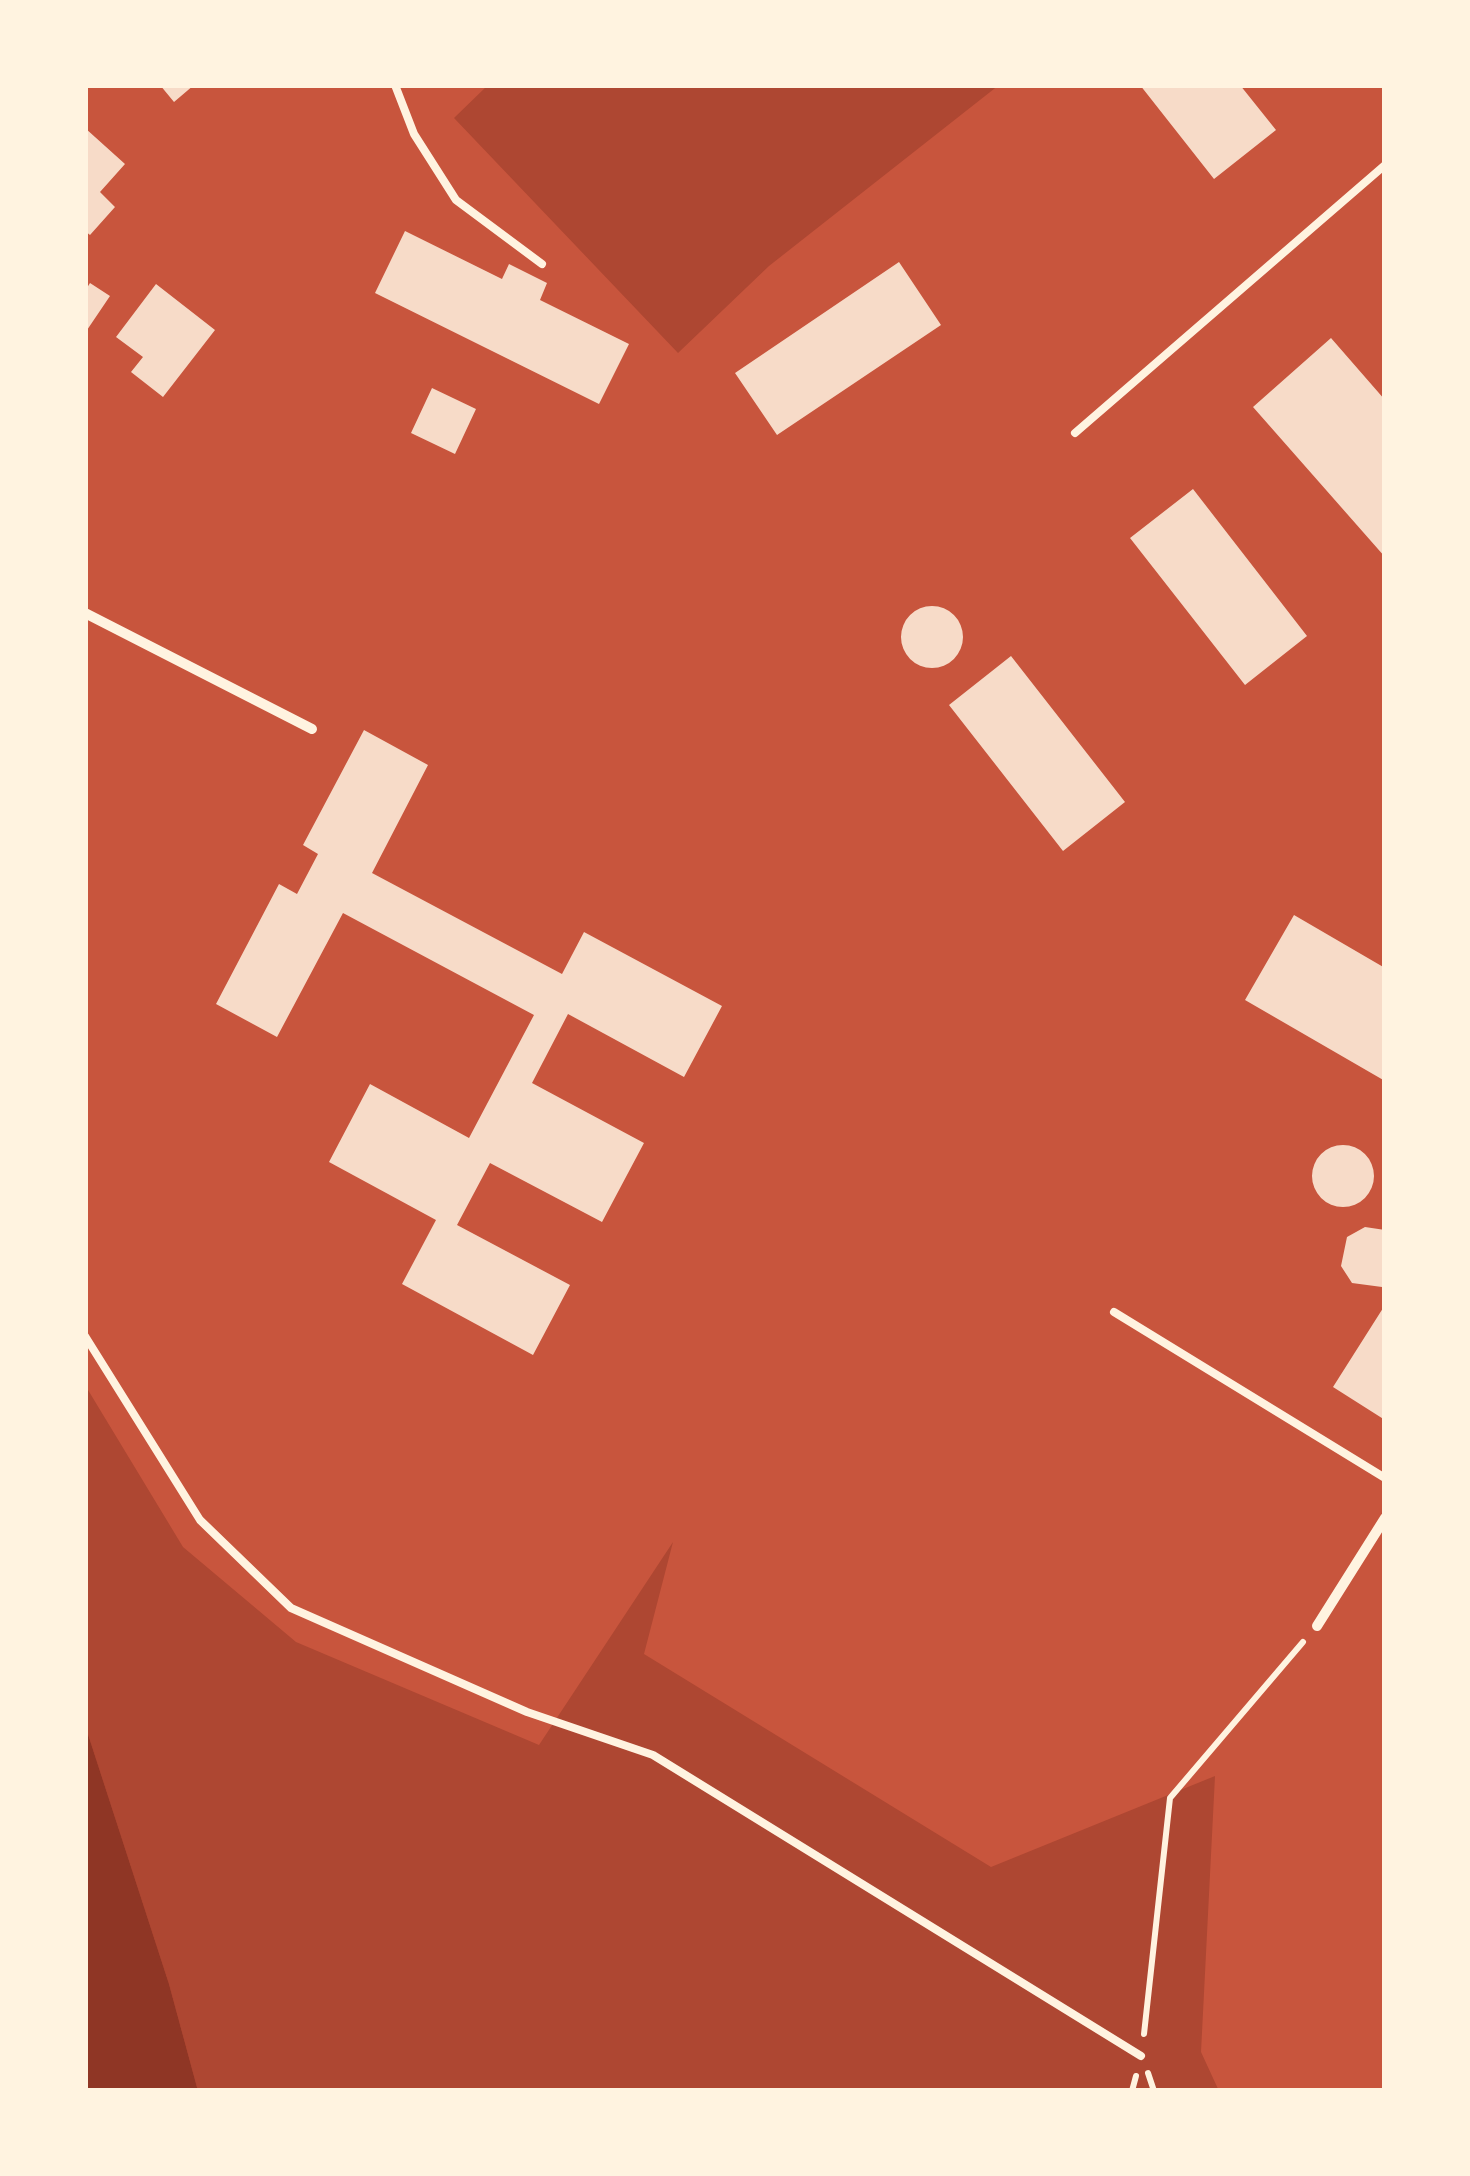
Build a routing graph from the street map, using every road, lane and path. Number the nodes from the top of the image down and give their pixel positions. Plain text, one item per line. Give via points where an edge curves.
1 (394, 85) edge
2 (1385, 166) edge
3 (542, 264) dead end
4 (1075, 433) dead end
5 (85, 613) edge
6 (312, 729) dead end
7 (1114, 1312) dead end
8 (85, 1336) edge
9 (1385, 1478) edge
10 (1385, 1518) edge
11 (1317, 1626) joint
12 (1141, 2056) junction
13 (1132, 2091) edge

1 - 3 lane via 414,134 456,200
2 - 4 lane
5 - 6 street
7 - 9 lane
8 - 12 lane via 200,1520 290,1608 526,1712 653,1755
10 - 11 street
11 - 12 path via 1170,1798
12 - 13 path

